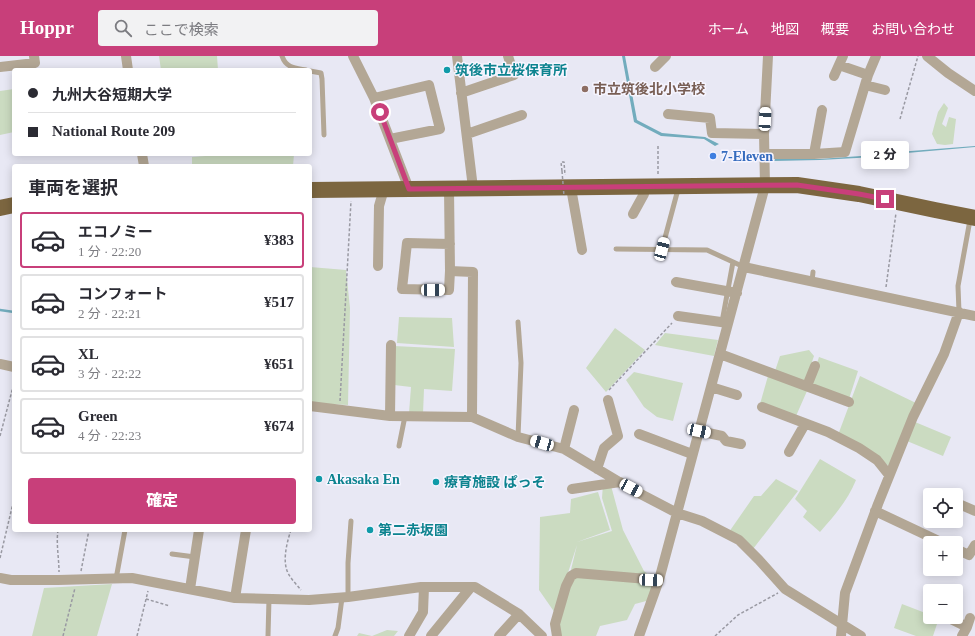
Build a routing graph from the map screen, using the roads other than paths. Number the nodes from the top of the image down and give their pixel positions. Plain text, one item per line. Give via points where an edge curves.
1 (34, 56) edge
2 (126, 56) edge
3 (282, 56) edge
4 (353, 56) edge
5 (457, 56) edge
6 (508, 56) edge
7 (666, 56) edge
8 (768, 56) edge
9 (876, 56) edge
10 (927, 56) edge
11 (841, 60) edge
12 (0, 67) edge
13 (655, 67) dead end
14 (128, 68) edge
15 (295, 68) edge
16 (312, 71) edge
17 (834, 76) dead end
18 (867, 80) junction
19 (885, 90) dead end
20 (975, 91) edge
21 (461, 93) junction
22 (374, 98) junction
23 (822, 110) dead end
24 (668, 114) dead end
25 (522, 115) dead end
26 (467, 134) junction
27 (764, 134) junction
28 (324, 135) dead end
29 (390, 139) junction
30 (765, 154) junction
31 (814, 154) junction
32 (567, 186) junction
33 (765, 186) junction
34 (685, 187) junction
35 (449, 188) junction
36 (473, 188) junction
37 (384, 189) junction
38 (409, 189) junction
39 (312, 190) edge
40 (644, 194) dead end
41 (12, 205) edge
42 (0, 208) edge
43 (633, 214) dead end
44 (973, 217) edge
45 (450, 244) junction
46 (616, 249) dead end
47 (662, 249) junction
48 (582, 250) dead end
49 (733, 262) junction
50 (378, 266) dead end
51 (744, 267) junction
52 (450, 271) junction
53 (676, 282) dead end
54 (732, 292) junction
55 (959, 312) junction
56 (678, 316) road end
57 (975, 316) edge
58 (518, 322) dead end
59 (725, 322) junction
60 (391, 345) dead end
61 (720, 354) junction
62 (0, 364) edge
63 (815, 366) dead end
64 (12, 367) edge
65 (807, 386) junction
66 (711, 387) junction
67 (737, 395) dead end
68 (608, 400) road end
69 (850, 402) dead end
70 (312, 406) edge
71 (762, 407) dead end
72 (574, 410) dead end
73 (390, 416) junction
74 (405, 416) junction
75 (472, 417) junction
76 (805, 424) junction
77 (699, 431) junction
78 (639, 434) dead end
79 (518, 437) junction
80 (741, 444) dead end
81 (399, 446) dead end
82 (564, 449) junction
83 (789, 452) dead end
84 (692, 454) junction
85 (597, 469) junction
86 (889, 475) junction
87 (620, 482) junction
88 (572, 489) dead end
89 (963, 506) edge
90 (875, 511) junction
91 (975, 511) edge
92 (676, 513) junction
93 (351, 521) dead end
94 (125, 532) edge
95 (199, 532) edge
96 (246, 532) edge
97 (928, 536) edge
98 (975, 545) edge
99 (963, 553) edge
100 (172, 554) dead end
101 (195, 557) junction
102 (0, 578) edge
103 (116, 579) junction
104 (660, 580) junction
105 (424, 587) junction
106 (471, 587) junction
107 (190, 589) junction
108 (345, 597) junction
109 (235, 598) junction
110 (268, 599) junction
111 (519, 614) junction
112 (842, 625) junction
113 (268, 636) edge
114 (335, 636) edge
115 (409, 636) edge
116 (431, 636) edge
117 (499, 636) edge
118 (542, 636) edge
119 (557, 636) edge
120 (639, 636) edge
121 (842, 636) edge
122 (861, 636) edge

1 - 12 street via 35,63
2 - 14 street
3 - 15 lane via 284,62
4 - 22 street
5 - 21 street
6 - 21 street via 514,75
7 - 13 street
8 - 27 street
9 - 18 street
10 - 20 street
11 - 17 street
11 - 18 street
16 - 28 lane via 321,73
18 - 19 street
18 - 31 street via 845,152
21 - 26 street
22 - 29 street
22 - 29 street via 429,85 440,129
23 - 31 street
24 - 27 street via 710,118 712,133
25 - 26 street
26 - 36 street
27 - 30 street
29 - 38 street
30 - 31 street
30 - 33 street
32 - 34 highway
32 - 36 highway
32 - 48 street
33 - 34 highway
33 - 44 highway via 797,185 828,189
33 - 51 street
34 - 47 lane via 677,193
35 - 36 highway
35 - 38 highway
35 - 45 street
37 - 38 highway
37 - 39 highway
37 - 50 street via 379,206
40 - 43 street
41 - 42 highway
44 - 55 lane via 958,286
45 - 52 street
45 - 52 street via 407,243 402,289 449,290
46 - 47 lane
47 - 49 lane via 707,250
49 - 51 lane
49 - 54 lane
51 - 54 street
51 - 55 street via 812,277 885,297
52 - 75 street via 473,272
53 - 54 street
54 - 59 street
55 - 57 street
55 - 86 street via 944,354 912,417
56 - 59 street
58 - 79 lane via 521,363
59 - 61 street
60 - 73 street
61 - 65 street
61 - 66 street
62 - 64 street
63 - 65 street
65 - 69 street
66 - 67 street
66 - 77 street
68 - 85 street via 618,436 604,448
70 - 73 street
71 - 76 street
72 - 82 street
73 - 74 street
74 - 75 street
74 - 81 lane
75 - 79 street
76 - 83 street
76 - 86 street via 828,432 859,448 877,460
77 - 80 street via 722,436 726,441
77 - 84 street
78 - 84 street
79 - 82 street
82 - 85 street
84 - 92 street
85 - 87 street
86 - 90 street
87 - 88 street
87 - 92 street
89 - 91 street
90 - 97 street
90 - 112 street via 845,593
92 - 104 street
92 - 112 street via 702,521 739,540 785,589
93 - 108 lane
94 - 103 lane
95 - 101 street
96 - 109 street
98 - 99 street via 969,556
100 - 101 lane
101 - 107 street
102 - 103 street
103 - 107 street via 132,578
104 - 119 street via 576,573 571,576 566,586 555,624
104 - 120 street
105 - 106 street
105 - 108 street
105 - 115 street via 422,612
106 - 111 street
106 - 116 street
107 - 109 street
108 - 110 street via 309,600
108 - 114 lane
109 - 110 street
110 - 113 lane
111 - 117 street
111 - 118 street
112 - 121 street
112 - 122 street

